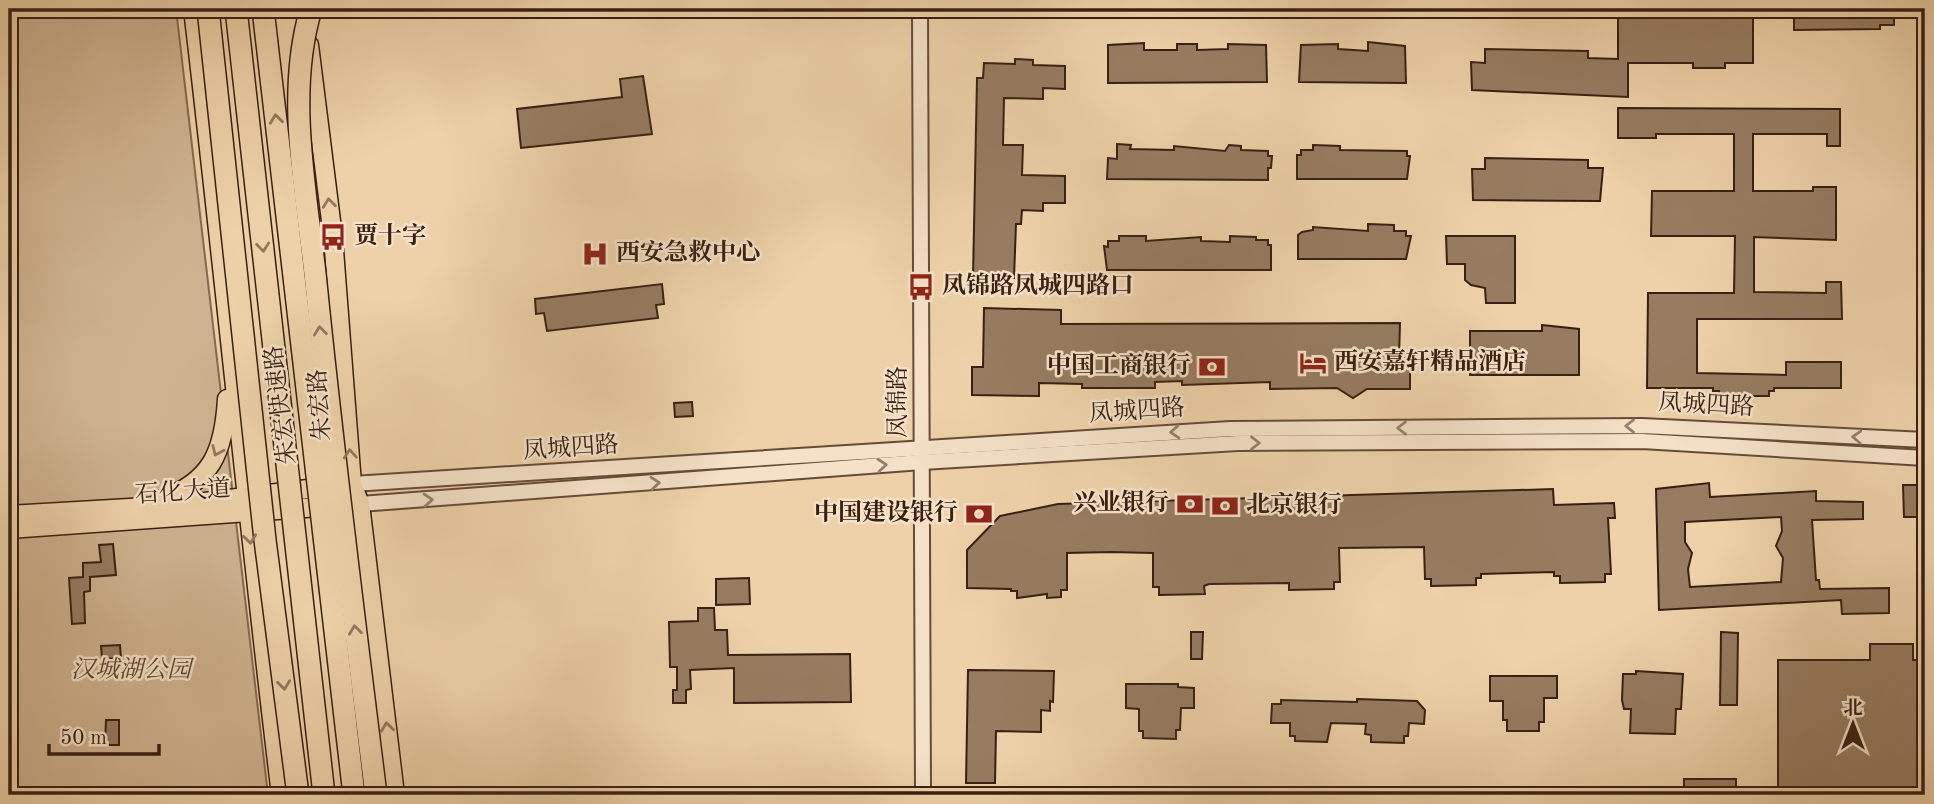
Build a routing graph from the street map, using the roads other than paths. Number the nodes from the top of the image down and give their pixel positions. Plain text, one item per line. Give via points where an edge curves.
1 (193, 9) edge
2 (208, 9) edge
3 (236, 9) edge
4 (263, 9) edge
5 (308, 9) edge
6 (920, 9) edge
7 (231, 336) junction
8 (1925, 440) edge
9 (922, 455) junction
10 (1925, 458) edge
11 (352, 484) junction
12 (246, 504) junction
13 (360, 505) junction
14 (138, 507) junction
15 (9, 515) edge
16 (9, 529) edge
17 (281, 795) edge
18 (298, 795) edge
19 (324, 795) edge
20 (354, 795) edge
21 (376, 795) edge
22 (395, 795) edge
23 (923, 795) edge

1 - 7 main road
2 -> 18 highway, bridge via 265,541
3 -> 19 highway, 朱宏快速路, bridge
20 -> 4 highway, 朱宏快速路, bridge
11 -> 5 main road, 朱宏路 via 333,237
21 -> 5 highway, bridge via 332,445 302,152 301,61
6 - 9 street, 凤锦路
7 - 12 main road
7 -> 14 main road via 225,433 208,472 180,493
8 -> 9 street, 凤城四路 via 1642,426 1230,429
9 -> 10 street, 凤城四路 via 1238,443 1629,441
9 - 11 street, 凤城四路
13 -> 9 street, 凤城四路
9 - 23 street, 凤锦路
11 - 12 main road, 石化大道
11 - 13 main road, 朱宏路
12 - 13 main road, 石化大道
12 - 14 main road, 石化大道
12 - 16 main road, 石化大道
12 -> 17 main road
22 -> 13 main road, 朱宏路
14 - 15 main road, 石化大道

